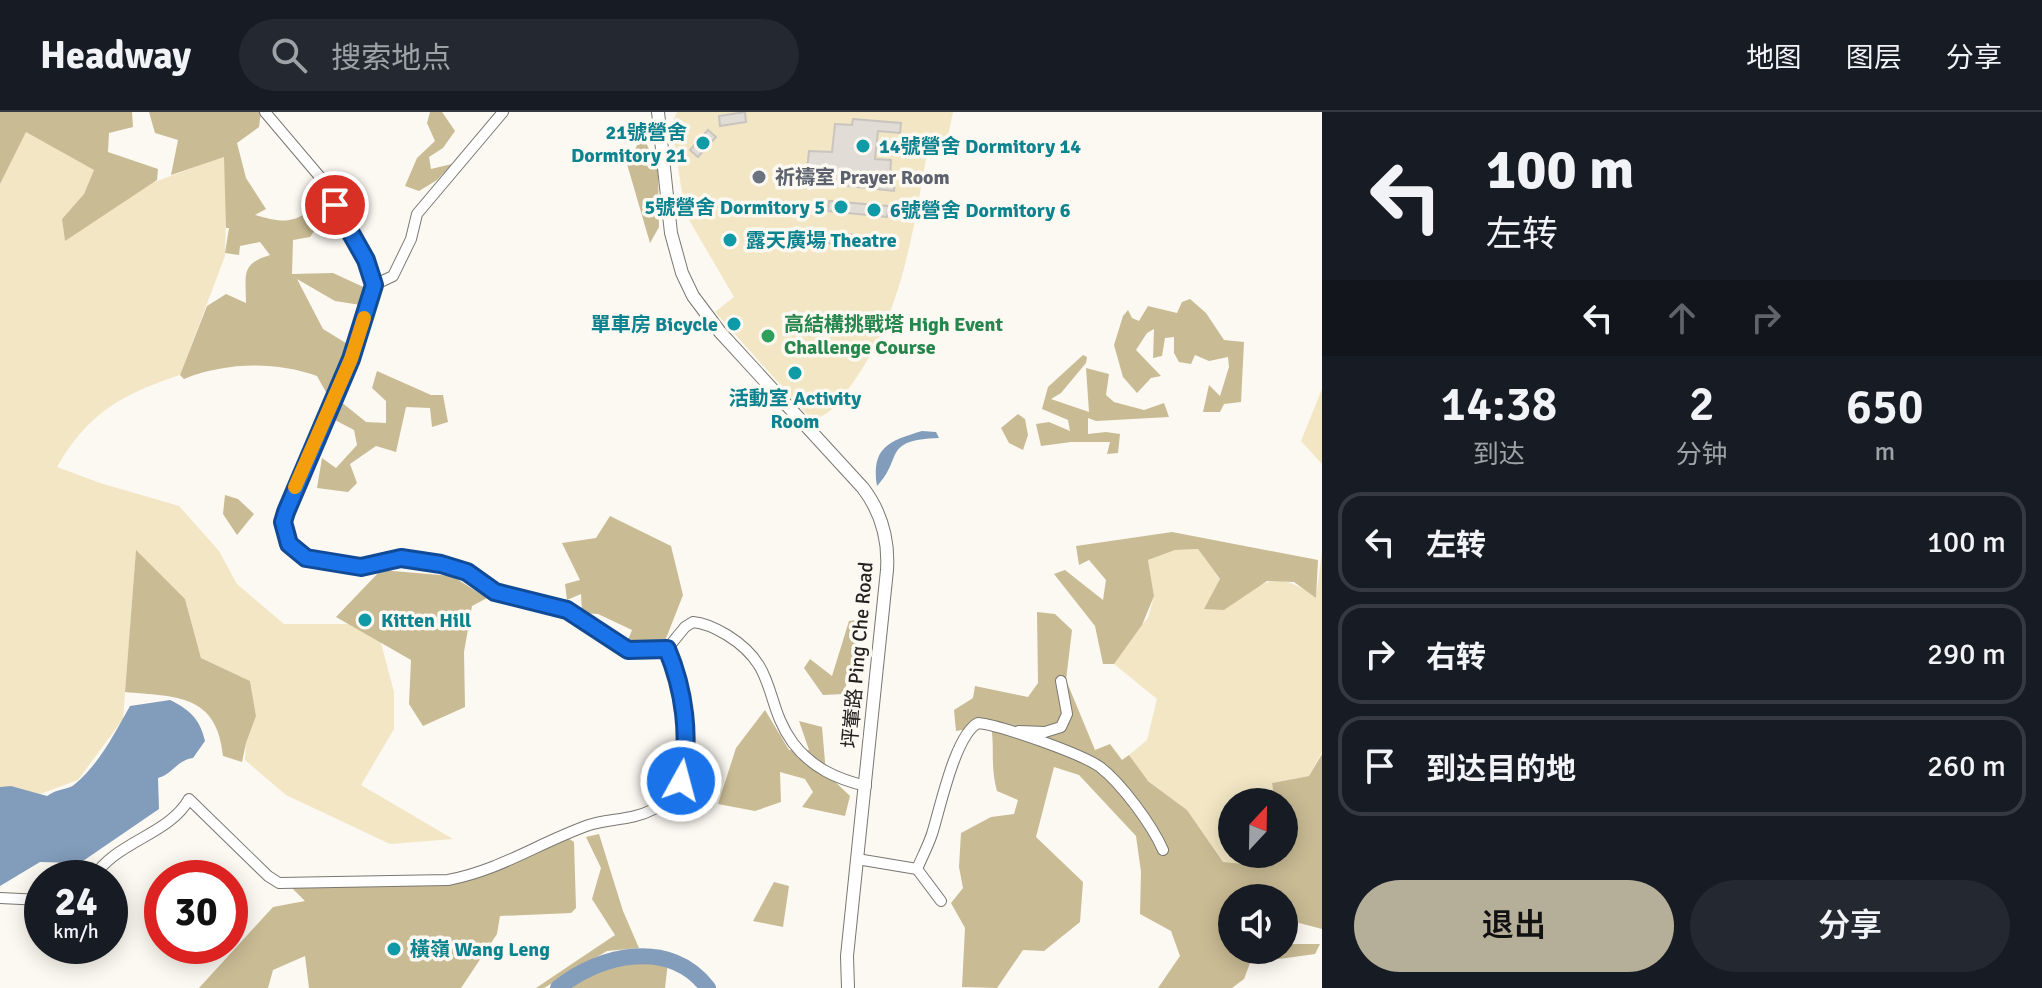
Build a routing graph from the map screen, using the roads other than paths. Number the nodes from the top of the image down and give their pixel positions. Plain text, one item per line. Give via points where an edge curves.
1 (265, 112) edge
2 (503, 112) edge
3 (658, 112) edge
4 (374, 285) junction
5 (667, 649) junction
6 (1061, 681) dead end
7 (1005, 729) junction
8 (866, 786) junction
9 (1163, 850) dead end
10 (857, 859) junction
11 (109, 860) edge
12 (917, 869) junction
13 (0, 898) edge
14 (24, 899) edge
15 (941, 901) dead end
16 (848, 988) edge

1 - 4 street via 320,177 366,260
2 - 4 street via 417,214 393,276
3 - 8 street, 坪輋路 Ping Che Road via 671,233 693,296 857,480 884,529 887,570
4 - 5 street via 351,359 286,512 289,544 306,558 333,565 361,567 401,558 447,566 475,576 495,592 567,610 628,650
5 - 8 street via 693,622 734,639 759,661 793,742 814,765
5 - 11 street via 681,687 684,767 672,798 632,819 592,824 463,878 279,883 189,799 173,817
6 - 7 street via 1067,714 1061,727 1045,732
7 - 9 street via 1100,767 1139,809
7 - 12 street via 973,725
8 - 10 street, 坪輋路 Ping Che Road
10 - 12 street
10 - 16 street, 坪輋路 Ping Che Road
12 - 15 street
13 - 14 street

